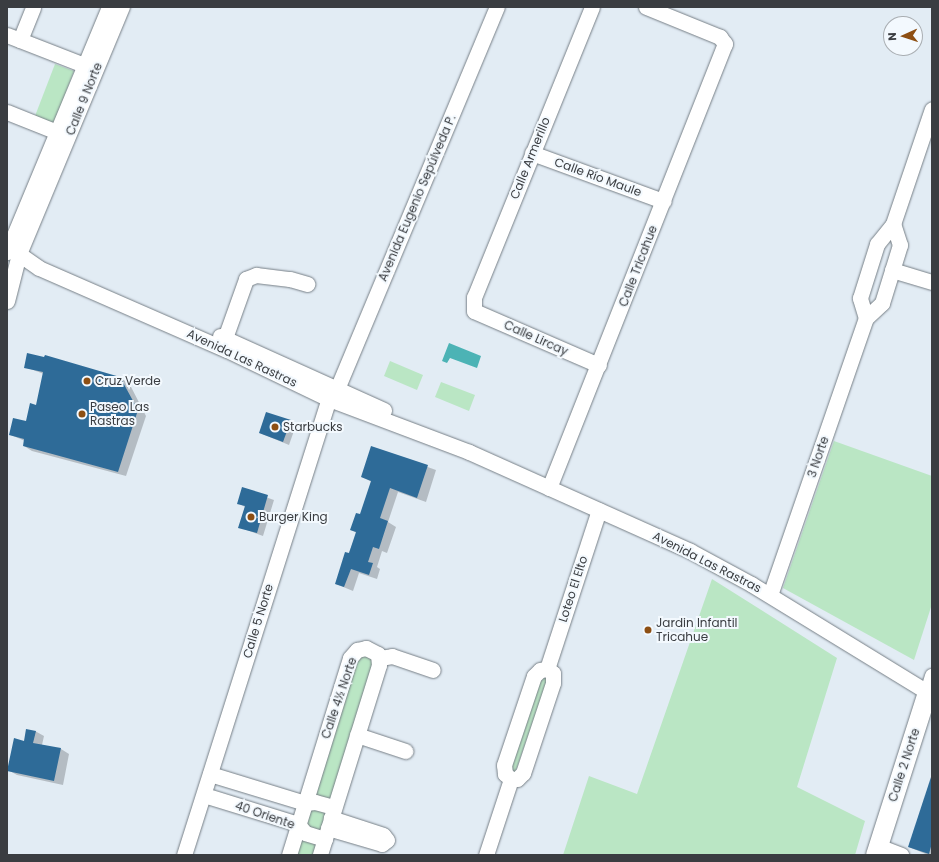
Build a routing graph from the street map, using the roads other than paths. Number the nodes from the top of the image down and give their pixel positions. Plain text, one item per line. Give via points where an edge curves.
1 (33, 7) edge
2 (497, 7) edge
3 (592, 7) edge
4 (646, 7) edge
5 (113, 11) edge
6 (13, 38) edge
7 (91, 68) junction
8 (932, 109) edge
9 (7, 112) edge
10 (64, 135) junction
11 (532, 153) junction
12 (663, 201) junction
13 (893, 224) junction
14 (10, 251) edge
15 (892, 270) junction
16 (932, 282) edge
17 (307, 284) dead end
18 (7, 301) edge
19 (474, 311) joint
20 (866, 318) junction
21 (225, 338) junction
22 (599, 365) junction
23 (333, 394) junction
24 (549, 488) junction
25 (599, 510) junction
26 (770, 595) junction
27 (380, 658) junction
28 (547, 669) junction
29 (433, 670) dead end
30 (930, 688) edge
31 (357, 735) junction
32 (405, 750) dead end
33 (210, 774) junction
34 (510, 779) junction
35 (204, 795) junction
36 (305, 804) junction
37 (329, 823) junction
38 (298, 824) junction
39 (877, 851) edge
40 (184, 855) edge
41 (289, 855) edge
42 (320, 855) edge
43 (486, 855) edge
44 (901, 855) edge

1 - 6 street
2 - 23 street, Avenida Eugenio Sepúlveda P.
3 - 11 street, Calle Armerillo
4 - 12 street, Calle Tricahue via 720,37 725,44
5 - 7 street, Calle 9 Norte
6 - 7 street
7 - 10 street, Calle 9 Norte
8 - 13 street
9 - 10 street
10 - 14 street, Calle 9 Norte
11 - 12 street, Calle Río Maule
11 - 19 street, Calle Armerillo via 474,298
12 - 22 street, Calle Tricahue
13 - 15 street, 3 Norte via 900,245
13 - 20 street via 876,244 860,298
14 - 18 street, Calle 9 Norte
14 - 21 street, Avenida Las Rastras via 61,269
14 - 23 street, Avenida Las Rastras via 46,271
15 - 16 street
15 - 20 street, 3 Norte via 882,304
17 - 21 street via 256,274 246,279
19 - 22 street, Calle Lircay
20 - 26 street, 3 Norte
21 - 23 street, Avenida Las Rastras
22 - 24 street, Calle Tricahue
23 - 24 street, Avenida Las Rastras
23 - 33 street, Calle 5 Norte
24 - 25 street, Avenida Las Rastras
25 - 26 street, Avenida Las Rastras via 690,550
25 - 28 street, Loteo El Elto
26 - 30 street, Avenida Las Rastras
27 - 29 street via 396,657
27 - 31 street
27 - 36 street, Calle 4½ Norte via 375,651 366,648 357,650 350,658
28 - 34 street via 540,670 534,676 504,768 504,774
28 - 34 street via 553,673 554,680 523,773 517,779
30 - 39 main road, Calle 2 Norte
31 - 32 street
31 - 37 street
33 - 35 street, Calle 5 Norte
33 - 36 street, 40 Oriente
34 - 43 street
35 - 38 street, 40 Oriente
35 - 40 street, Calle 5 Norte
36 - 37 street, 40 Oriente via 315,802
36 - 38 street, Calle 4½ Norte
37 - 38 street, 40 Oriente via 305,832
37 - 42 street
38 - 41 street, Calle 4½ Norte
39 - 44 street

